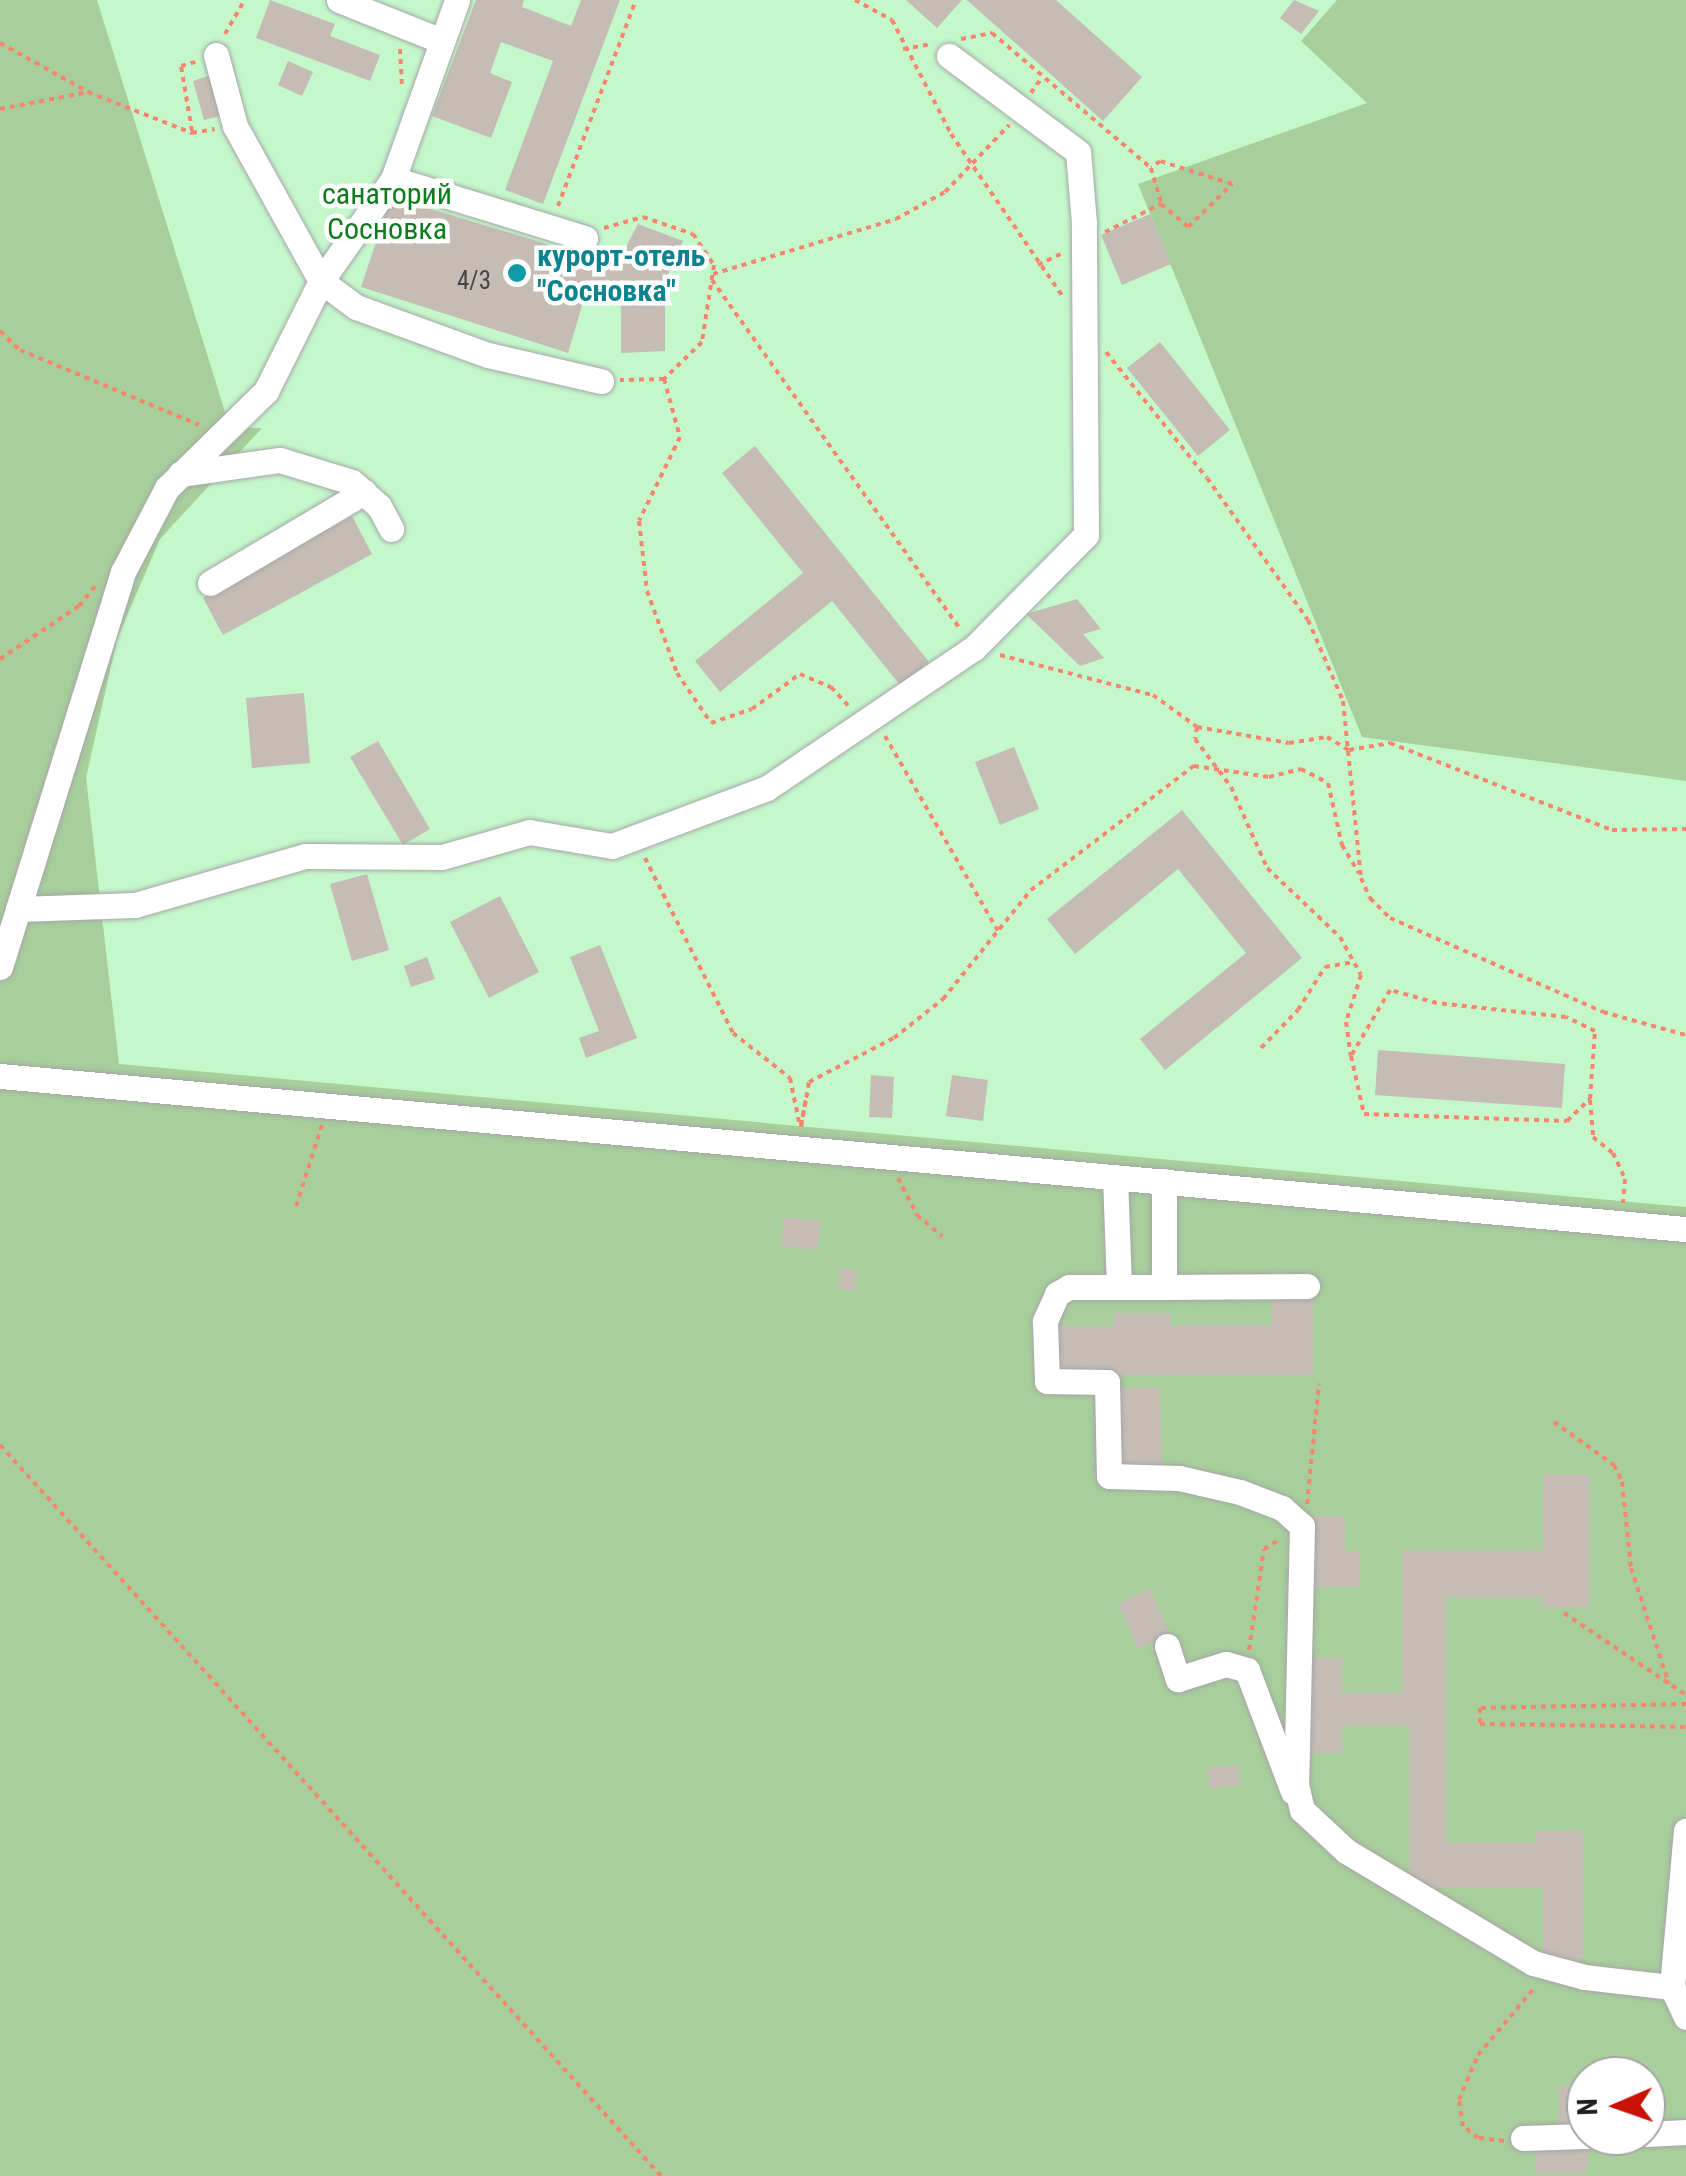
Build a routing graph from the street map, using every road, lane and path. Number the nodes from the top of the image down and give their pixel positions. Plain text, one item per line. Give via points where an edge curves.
1 (245, 0) edge
2 (339, 0) edge
3 (457, 0) edge
4 (636, 0) edge
5 (855, 0) edge
6 (397, 24) junction
7 (442, 42) junction
8 (0, 43) edge
9 (216, 55) junction
10 (949, 56) dead end
11 (1042, 77) dead end
12 (402, 89) dead end
13 (88, 92) junction
14 (0, 109) edge
15 (235, 126) junction
16 (192, 133) junction
17 (1001, 136) dead end
18 (976, 164) junction
19 (1150, 168) junction
20 (392, 178) junction
21 (1161, 204) junction
22 (550, 228) junction
23 (584, 238) joint
24 (1084, 243) junction
25 (1038, 265) junction
26 (712, 277) junction
27 (321, 281) junction
28 (1082, 322) junction
29 (0, 331) edge
30 (664, 379) junction
31 (600, 381) joint
32 (218, 433) junction
33 (180, 474) junction
34 (364, 492) junction
35 (391, 530) dead end
36 (122, 572) junction
37 (210, 582) dead end
38 (974, 648) junction
39 (0, 659) edge
40 (870, 721) junction
41 (1197, 726) junction
42 (1348, 750) junction
43 (1218, 767) junction
44 (1686, 829) edge
45 (636, 836) junction
46 (1361, 878) junction
47 (18, 909) junction
48 (998, 931) junction
49 (1354, 962) junction
50 (0, 968) edge
51 (1686, 1035) edge
52 (1261, 1048) dead end
53 (1351, 1056) junction
54 (0, 1076) edge
55 (806, 1093) junction
56 (1590, 1098) junction
57 (321, 1105) junction
58 (799, 1140) junction
59 (886, 1156) junction
60 (1115, 1177) junction
61 (1164, 1181) junction
62 (296, 1206) dead end
63 (1621, 1223) junction
64 (1686, 1229) edge
65 (942, 1236) dead end
66 (1307, 1286) dead end
67 (1119, 1287) junction
68 (1164, 1287) junction
69 (1319, 1384) dead end
70 (1554, 1422) dead end
71 (0, 1444) edge
72 (1302, 1526) junction
73 (1564, 1613) dead end
74 (1166, 1646) dead end
75 (1247, 1670) junction
76 (1670, 1684) junction
77 (1686, 1696) edge
78 (1686, 1704) edge
79 (1686, 1727) edge
80 (1302, 1810) junction
81 (1686, 1831) edge
82 (1546, 1967) junction
83 (1679, 1988) edge
84 (1686, 2016) edge
85 (1566, 2137) edge
86 (1524, 2138) joint
87 (661, 2176) edge

1 - 9 path
2 - 6 street
3 - 7 street
4 - 22 path
5 - 18 path via 892,20 951,134
6 - 7 street
6 - 12 path
7 - 20 street
8 - 13 path
9 - 15 street
9 - 16 path via 181,66
10 - 24 street via 1078,152
11 - 19 path
13 - 14 path
13 - 16 path
15 - 16 path
15 - 27 street
17 - 18 path
18 - 25 path
18 - 26 path via 945,192 896,220
19 - 21 path
19 - 21 path via 1173,163 1232,184 1188,227
20 - 22 street
20 - 27 street
21 - 24 path
22 - 23 street
23 - 26 path via 643,217 693,234 714,265
24 - 25 path
24 - 28 street
25 - 28 path
26 - 30 path via 702,342
26 - 38 path
27 - 31 street via 356,306 488,356
27 - 32 street via 266,392
28 - 38 street via 1086,535
28 - 42 path via 1207,478 1308,620 1343,701
29 - 32 path via 20,350
30 - 31 path
30 - 40 path via 680,437 639,521 647,591 677,673 711,723 752,709 800,674 830,686
32 - 33 street
33 - 34 street via 280,460 352,482
33 - 36 street
34 - 35 street
34 - 37 street
36 - 39 path
36 - 47 street
38 - 40 street
38 - 41 path via 1154,695
40 - 45 street via 768,788
40 - 48 path
41 - 42 path via 1289,743 1327,737
41 - 43 path via 1195,739
42 - 44 path via 1390,742 1612,830
42 - 46 path
43 - 46 path via 1268,778 1301,769 1328,783 1342,845
43 - 48 path via 1194,766 1031,890
43 - 49 path via 1264,850 1267,868 1340,937
45 - 47 street via 612,846 529,832 480,850 416,860 305,856 135,905
45 - 58 path via 733,1033 790,1078
46 - 51 path via 1390,918 1603,1012
47 - 50 street
48 - 55 path via 943,999 894,1038 808,1082
49 - 52 path via 1325,967 1298,1010
49 - 53 path via 1360,975 1346,1022
53 - 56 path via 1364,1114 1567,1121
53 - 56 path via 1390,990 1437,1003 1507,1006 1566,1017 1596,1031
54 - 57 street
55 - 58 path
55 - 58 path
56 - 63 path via 1593,1137 1613,1153 1625,1179
57 - 58 street
57 - 62 path via 320,1141
58 - 59 street
59 - 60 street
59 - 65 path via 917,1215
60 - 61 street
60 - 67 street
61 - 63 street
61 - 68 street
63 - 64 street
66 - 68 street
67 - 68 street
67 - 72 street via 1069,1287 1057,1294 1045,1321 1047,1382 1107,1382 1109,1476 1179,1478 1240,1492 1282,1508
69 - 72 path
70 - 76 path via 1614,1465 1622,1482 1631,1568
71 - 87 path
72 - 75 path via 1264,1550
72 - 80 street via 1296,1784
73 - 76 path
74 - 75 street via 1178,1680 1226,1664
75 - 80 street
76 - 77 path
78 - 79 path via 1480,1708 1480,1724
80 - 82 street via 1346,1852
81 - 83 street
82 - 83 street
82 - 86 path via 1517,2015 1478,2055 1459,2100 1462,2126 1478,2138
83 - 84 street
85 - 86 street

